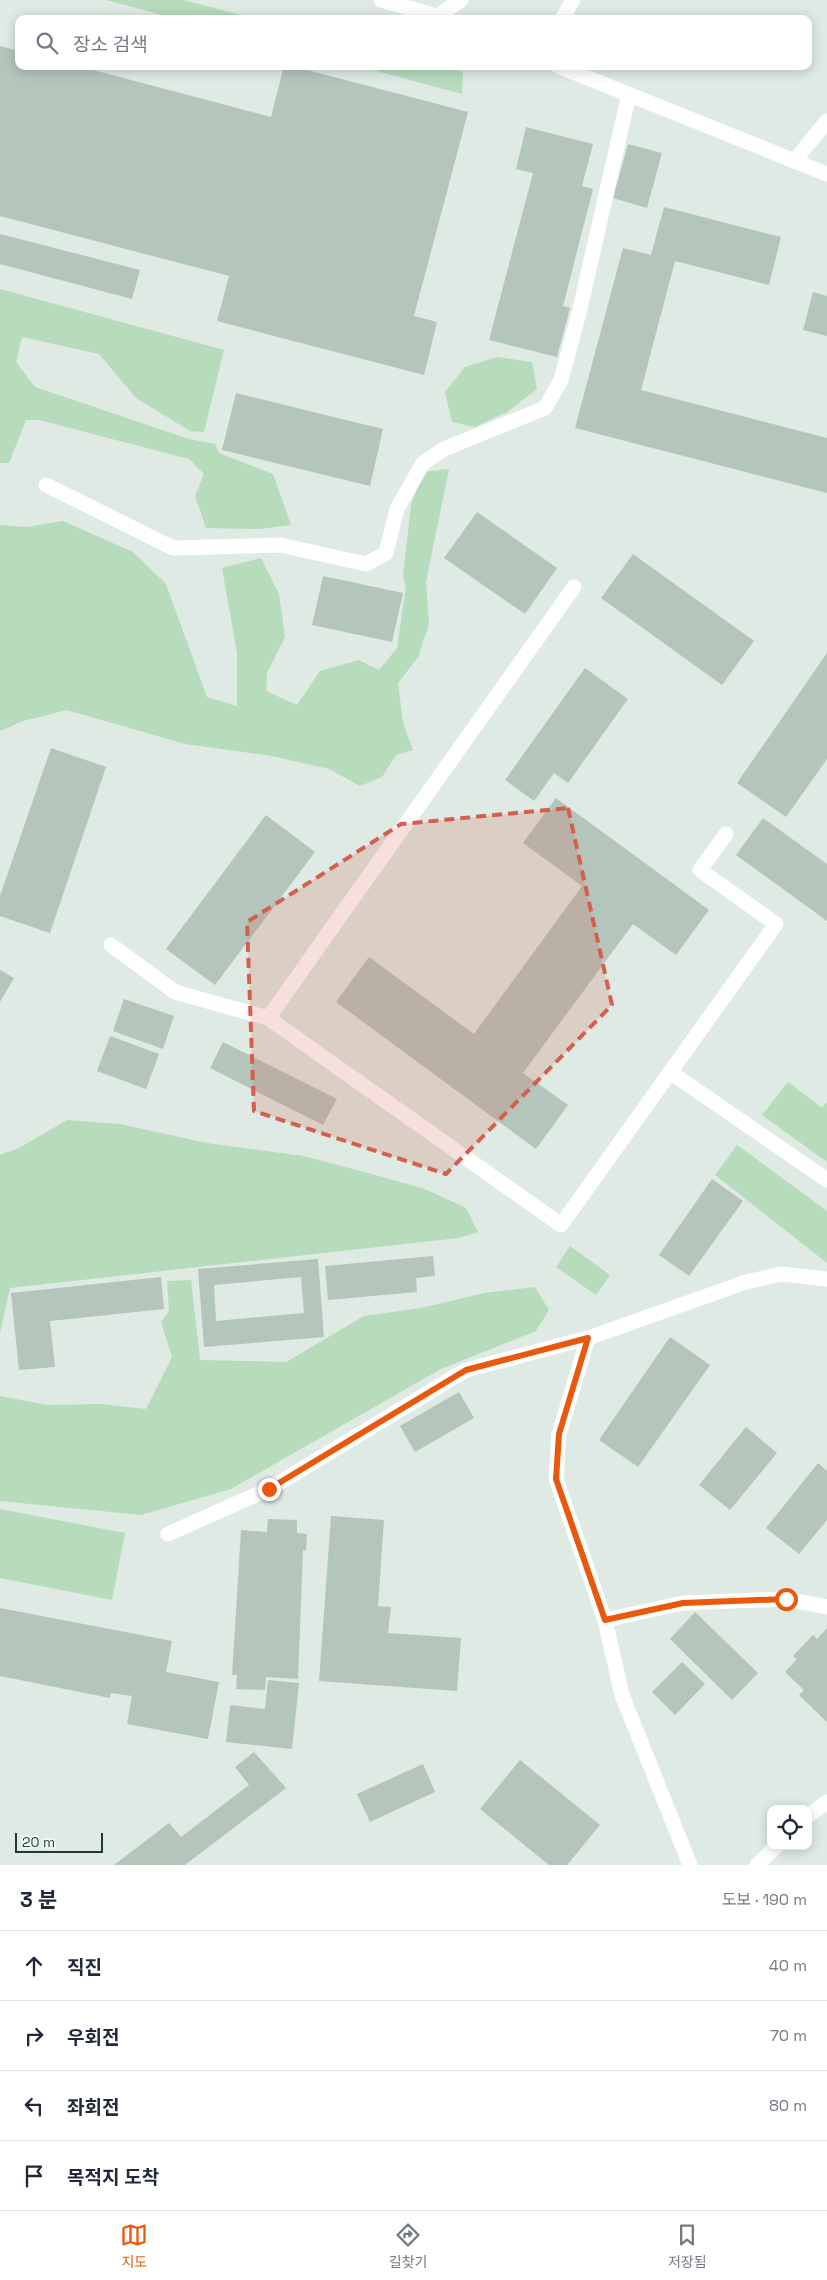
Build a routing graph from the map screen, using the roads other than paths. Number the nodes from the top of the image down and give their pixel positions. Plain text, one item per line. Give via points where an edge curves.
1 (381, 0) edge
2 (461, 0) edge
3 (573, 0) edge
4 (436, 15) edge
5 (445, 15) edge
6 (564, 15) edge
7 (568, 70) edge
8 (629, 94) junction
9 (827, 121) edge
10 (795, 160) junction
11 (827, 174) edge
12 (46, 485) dead end
13 (574, 587) dead end
14 (726, 834) dead end
15 (110, 945) dead end
16 (268, 1018) junction
17 (670, 1072) junction
18 (827, 1180) edge
19 (827, 1279) edge
20 (588, 1338) junction
21 (168, 1534) dead end
22 (827, 1607) edge
23 (605, 1620) junction
24 (827, 1802) edge
25 (812, 1813) edge
26 (772, 1850) edge
27 (690, 1865) edge
28 (757, 1865) edge

1 - 4 street
2 - 5 street
3 - 6 street
7 - 8 street
8 - 10 street
8 - 12 street via 561,380 545,408 444,449 423,463 397,509 386,553 366,564 280,545 173,548
9 - 10 street
10 - 11 street
13 - 16 street
14 - 17 street via 700,870 776,924
15 - 16 street via 175,992
16 - 17 street via 561,1226
17 - 18 street
19 - 20 street via 781,1274 746,1282
20 - 21 street via 466,1370 269,1489
20 - 23 street via 559,1434 556,1479
22 - 23 street via 786,1599 683,1603
23 - 27 street via 622,1695
24 - 25 street
26 - 28 street

